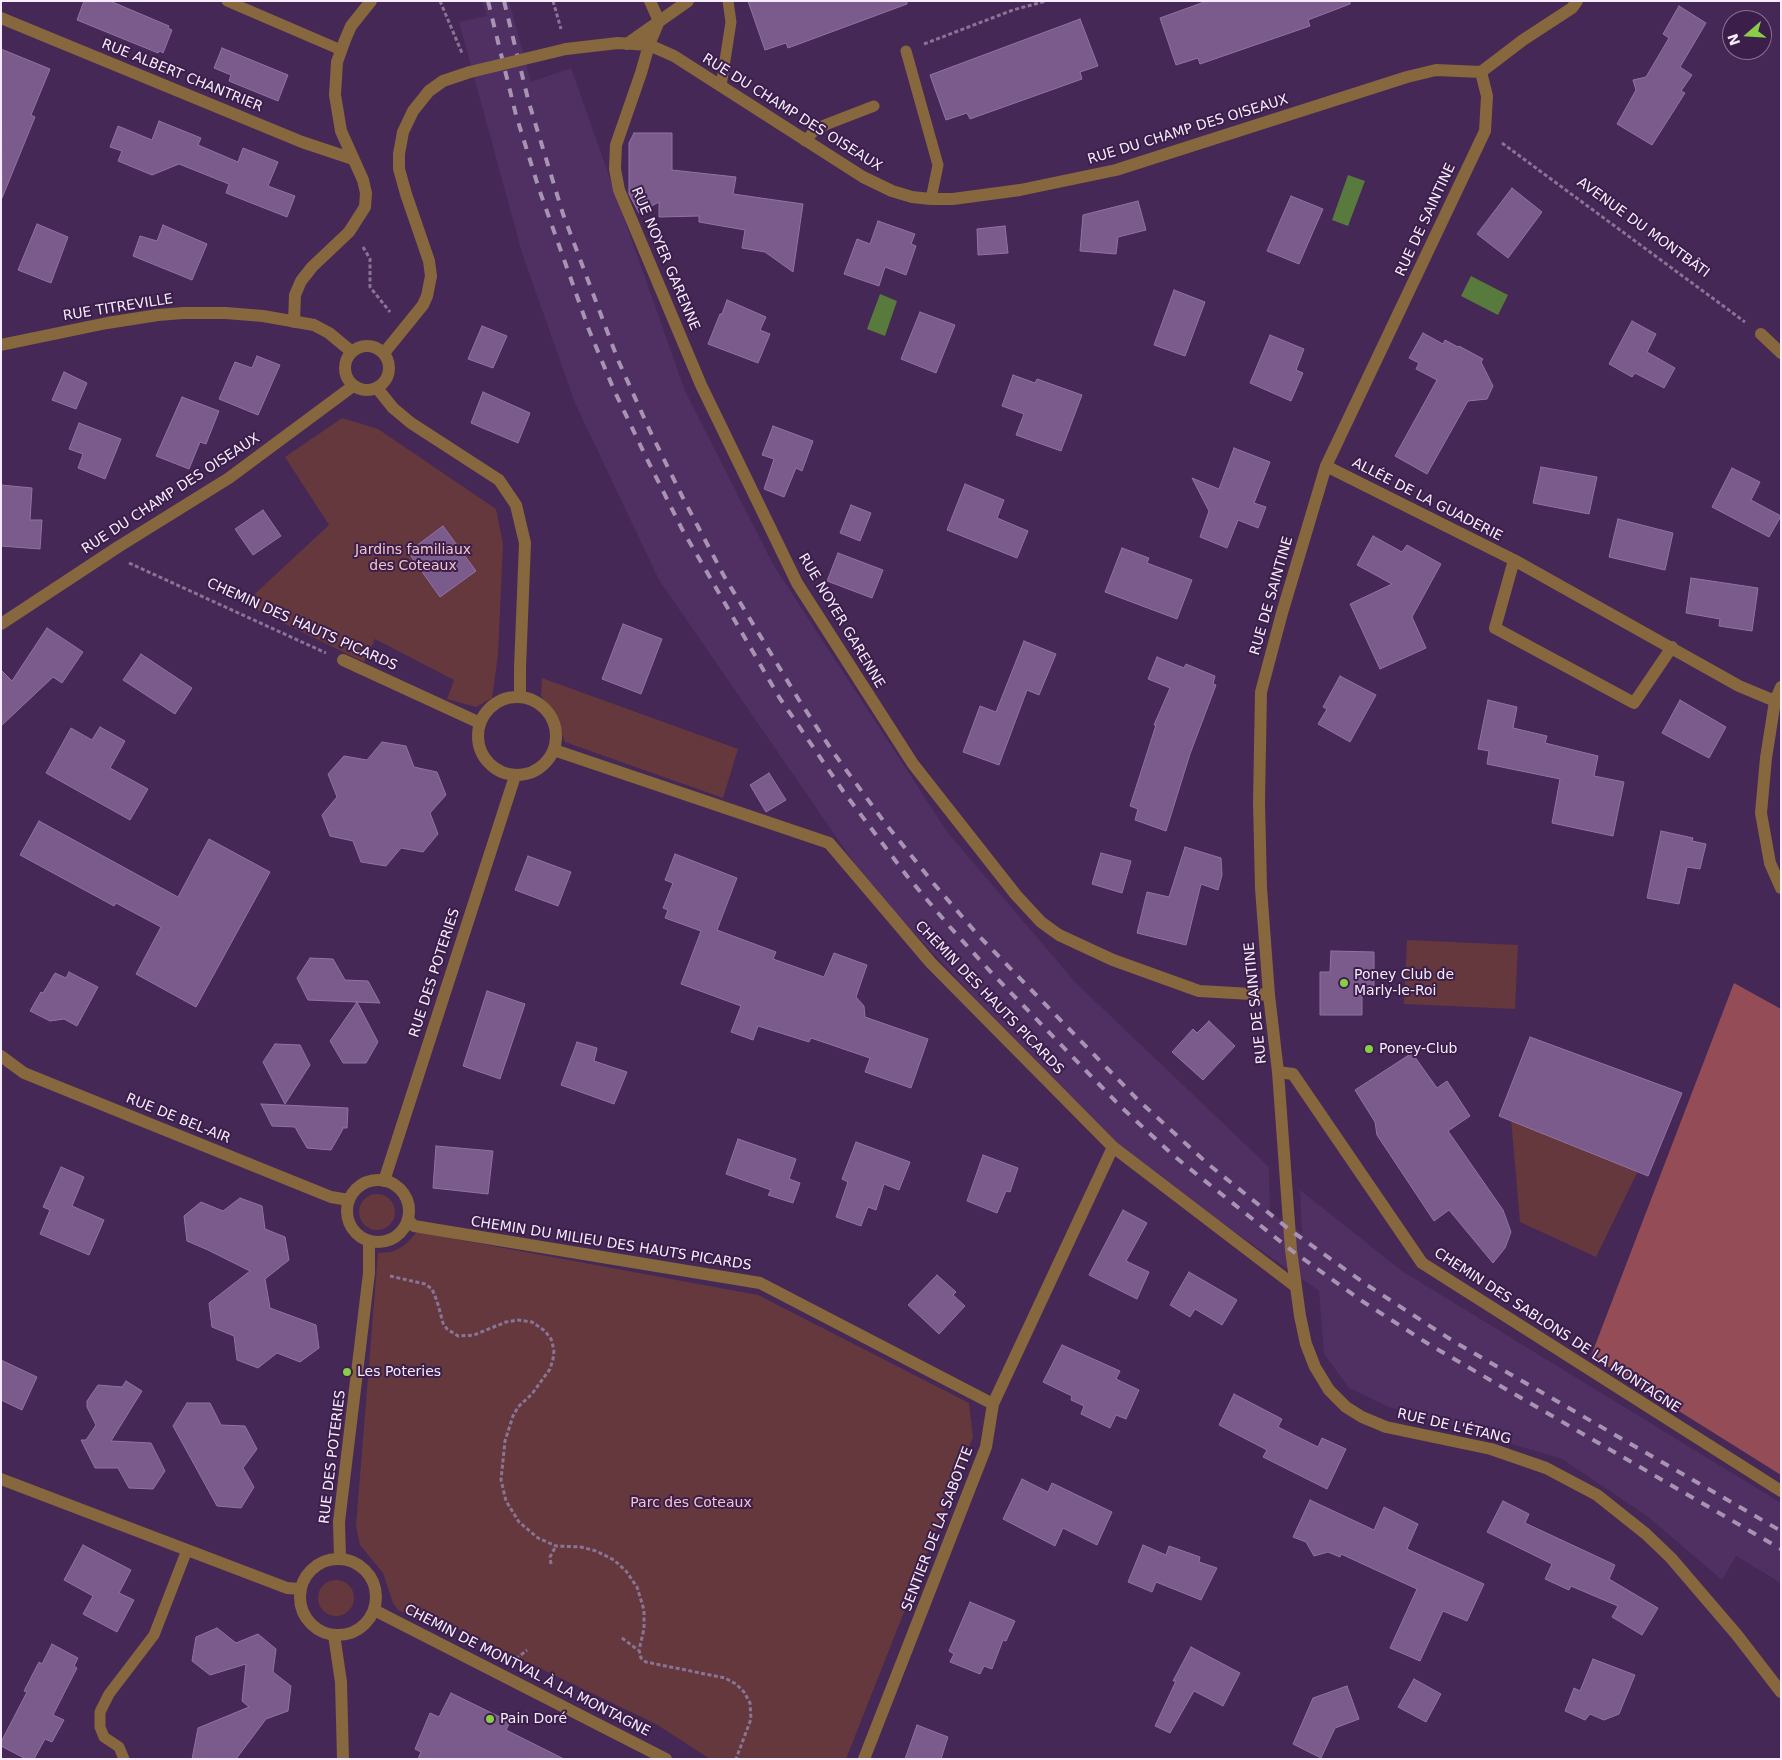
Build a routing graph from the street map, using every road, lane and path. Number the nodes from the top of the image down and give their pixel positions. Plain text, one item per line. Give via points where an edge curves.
1 (227, 1) edge
2 (371, 1) edge
3 (440, 1) edge
4 (553, 1) edge
5 (650, 1) edge
6 (688, 1) edge
7 (728, 1) edge
8 (1046, 1) edge
9 (1577, 1) edge
10 (1, 18) edge
11 (659, 21) junction
12 (627, 44) junction
13 (649, 45) junction
14 (566, 49) junction
15 (341, 50) junction
16 (906, 51) joint
17 (470, 72) junction
18 (1481, 72) junction
19 (721, 86) junction
20 (874, 106) dead end
21 (1485, 131) junction
22 (805, 141) junction
23 (353, 159) junction
24 (931, 199) junction
25 (348, 232) junction
26 (294, 322) junction
27 (403, 327) junction
28 (1761, 334) joint
29 (1, 345) edge
30 (352, 352) junction
31 (1781, 352) edge
32 (384, 353) junction
33 (353, 386) junction
34 (377, 388) junction
35 (1326, 466) junction
36 (118, 547) junction
37 (1514, 560) junction
38 (1, 624) edge
39 (1672, 647) junction
40 (343, 660) joint
41 (1781, 687) edge
42 (520, 697) junction
43 (1775, 701) junction
44 (480, 723) junction
45 (554, 750) junction
46 (515, 776) junction
47 (1781, 888) edge
48 (1269, 995) junction
49 (1, 1056) edge
50 (1278, 1072) junction
51 (1113, 1148) junction
52 (384, 1180) junction
53 (349, 1200) junction
54 (408, 1220) junction
55 (369, 1240) junction
56 (369, 1273) junction
57 (1295, 1286) junction
58 (993, 1404) junction
59 (1, 1479) edge
60 (1781, 1491) edge
61 (556, 1546) junction
62 (187, 1550) junction
63 (340, 1558) junction
64 (551, 1564) dead end
65 (300, 1589) junction
66 (374, 1610) junction
67 (334, 1635) junction
68 (622, 1638) dead end
69 (639, 1650) junction
70 (1781, 1692) edge
71 (124, 1759) edge
72 (344, 1759) edge
73 (666, 1759) edge
74 (736, 1759) edge
75 (864, 1759) edge

1 - 15 lane
2 - 15 street via 351,26
3 - 17 path
4 - 14 path
5 - 11 street
6 - 11 street
7 - 19 lane via 731,22
8 - 16 path via 1013,10
9 - 18 street via 1572,8
10 - 23 street, RUE ALBERT CHANTRIER via 302,142
11 - 12 street
11 - 13 street, RUE NOYER GARENNE
12 - 13 street, RUE DU CHAMP DES OISEAUX
12 - 14 street, RUE DU CHAMP DES OISEAUX
13 - 19 street, RUE DU CHAMP DES OISEAUX via 674,56
13 - 48 street, RUE NOYER GARENNE via 616,145 615,168 620,190 701,385 797,583 913,764 1016,895 1058,935 1113,960 1199,991
14 - 17 street, RUE DU CHAMP DES OISEAUX, bridge
15 - 23 street via 335,75 336,102 342,131
16 - 24 lane via 938,165
17 - 27 street, RUE DU CHAMP DES OISEAUX via 443,81 429,91 413,111 404,132 399,169 431,276 425,301
18 - 21 street, RUE DE SAINTINE via 1487,96
18 - 24 street, RUE DU CHAMP DES OISEAUX via 1436,70 1408,77 1116,170 1020,190
19 - 22 street, RUE DU CHAMP DES OISEAUX
20 - 22 lane via 817,128
21 - 28 path, AVENUE DU MONTBÂTI
21 - 35 street, RUE DE SAINTINE
22 - 24 street, RUE DU CHAMP DES OISEAUX via 877,184
23 - 25 street via 366,193 365,207
25 - 26 street via 301,281 295,295
25 - 27 path via 359,241 370,259 370,287
26 - 29 street, RUE TITREVILLE via 245,315 183,313 107,323
26 - 30 street, RUE TITREVILLE via 314,325
27 - 32 street, RUE DU CHAMP DES OISEAUX
28 - 31 street
30 - 32 street via 364,345
30 - 33 street via 347,358 345,373
32 - 34 street via 389,372 387,379
33 - 34 street via 365,390
33 - 36 street, RUE DU CHAMP DES OISEAUX via 229,478
34 - 42 street via 411,423 499,480 516,505 526,543
35 - 37 street, ALLÉE DE LA GUADERIE
35 - 48 street, RUE DE SAINTINE via 1260,692 1261,888
36 - 38 street, RUE DU CHAMP DES OISEAUX
36 - 40 path, CHEMIN DES HAUTS PICARDS via 129,563
37 - 39 street, ALLÉE DE LA GUADERIE
37 - 39 street via 1495,628 1634,703
39 - 43 street, ALLÉE DE LA GUADERIE via 1738,686
40 - 44 street, CHEMIN DES HAUTS PICARDS
41 - 43 street
42 - 44 street via 496,703
42 - 45 street via 532,699 550,714 556,726
43 - 47 street via 1761,813 1770,863
44 - 46 street via 478,734 484,758 492,767
45 - 46 street via 539,769
45 - 51 street, CHEMIN DES HAUTS PICARDS via 829,843 931,963
46 - 52 street, RUE DES POTERIES
48 - 50 street, RUE DE SAINTINE
49 - 53 street, RUE DE BEL-AIR via 24,1073 332,1197
50 - 57 street, RUE DE SAINTINE
50 - 60 street, CHEMIN DES SABLONS DE LA MONTAGNE via 1293,1074 1422,1263
51 - 57 street, CHEMIN DES HAUTS PICARDS
51 - 58 street, SENTIER DE LA SABOTTE
52 - 53 street via 367,1182 353,1192
52 - 54 street via 394,1184 404,1195 409,1210
53 - 55 street via 348,1220 352,1229
54 - 55 street via 392,1238 378,1242
54 - 58 street, CHEMIN DU MILIEU DES HAUTS PICARDS via 414,1226 760,1284
55 - 56 street, RUE DES POTERIES
56 - 61 path via 400,1277 428,1286 434,1294 443,1324 458,1336 474,1336 518,1320 532,1322 551,1339 554,1359 550,1370 513,1416 505,1441 501,1480 506,1501 519,1522 538,1538
56 - 63 street, RUE DES POTERIES via 339,1522
57 - 70 street, RUE DE L'ÉTANG via 1306,1344 1315,1367 1329,1390 1346,1407 1386,1427 1491,1449 1546,1468 1597,1495 1671,1558
58 - 75 street, SENTIER DE LA SABOTTE via 986,1447
59 - 62 street
61 - 64 path via 550,1558
61 - 69 path via 596,1551 626,1571 637,1587 644,1610
62 - 65 street via 287,1588
62 - 71 lane via 154,1635 108,1694 100,1712 104,1737 119,1747
63 - 65 street via 315,1566
63 - 66 street via 362,1567 370,1576 375,1587
65 - 67 street via 303,1614 322,1632
66 - 67 street via 358,1629
66 - 73 street, CHEMIN DE MONTVAL À LA MONTAGNE
67 - 72 street via 341,1682
68 - 69 path
69 - 74 path via 641,1658 649,1664 725,1678 744,1692 750,1703 751,1719

